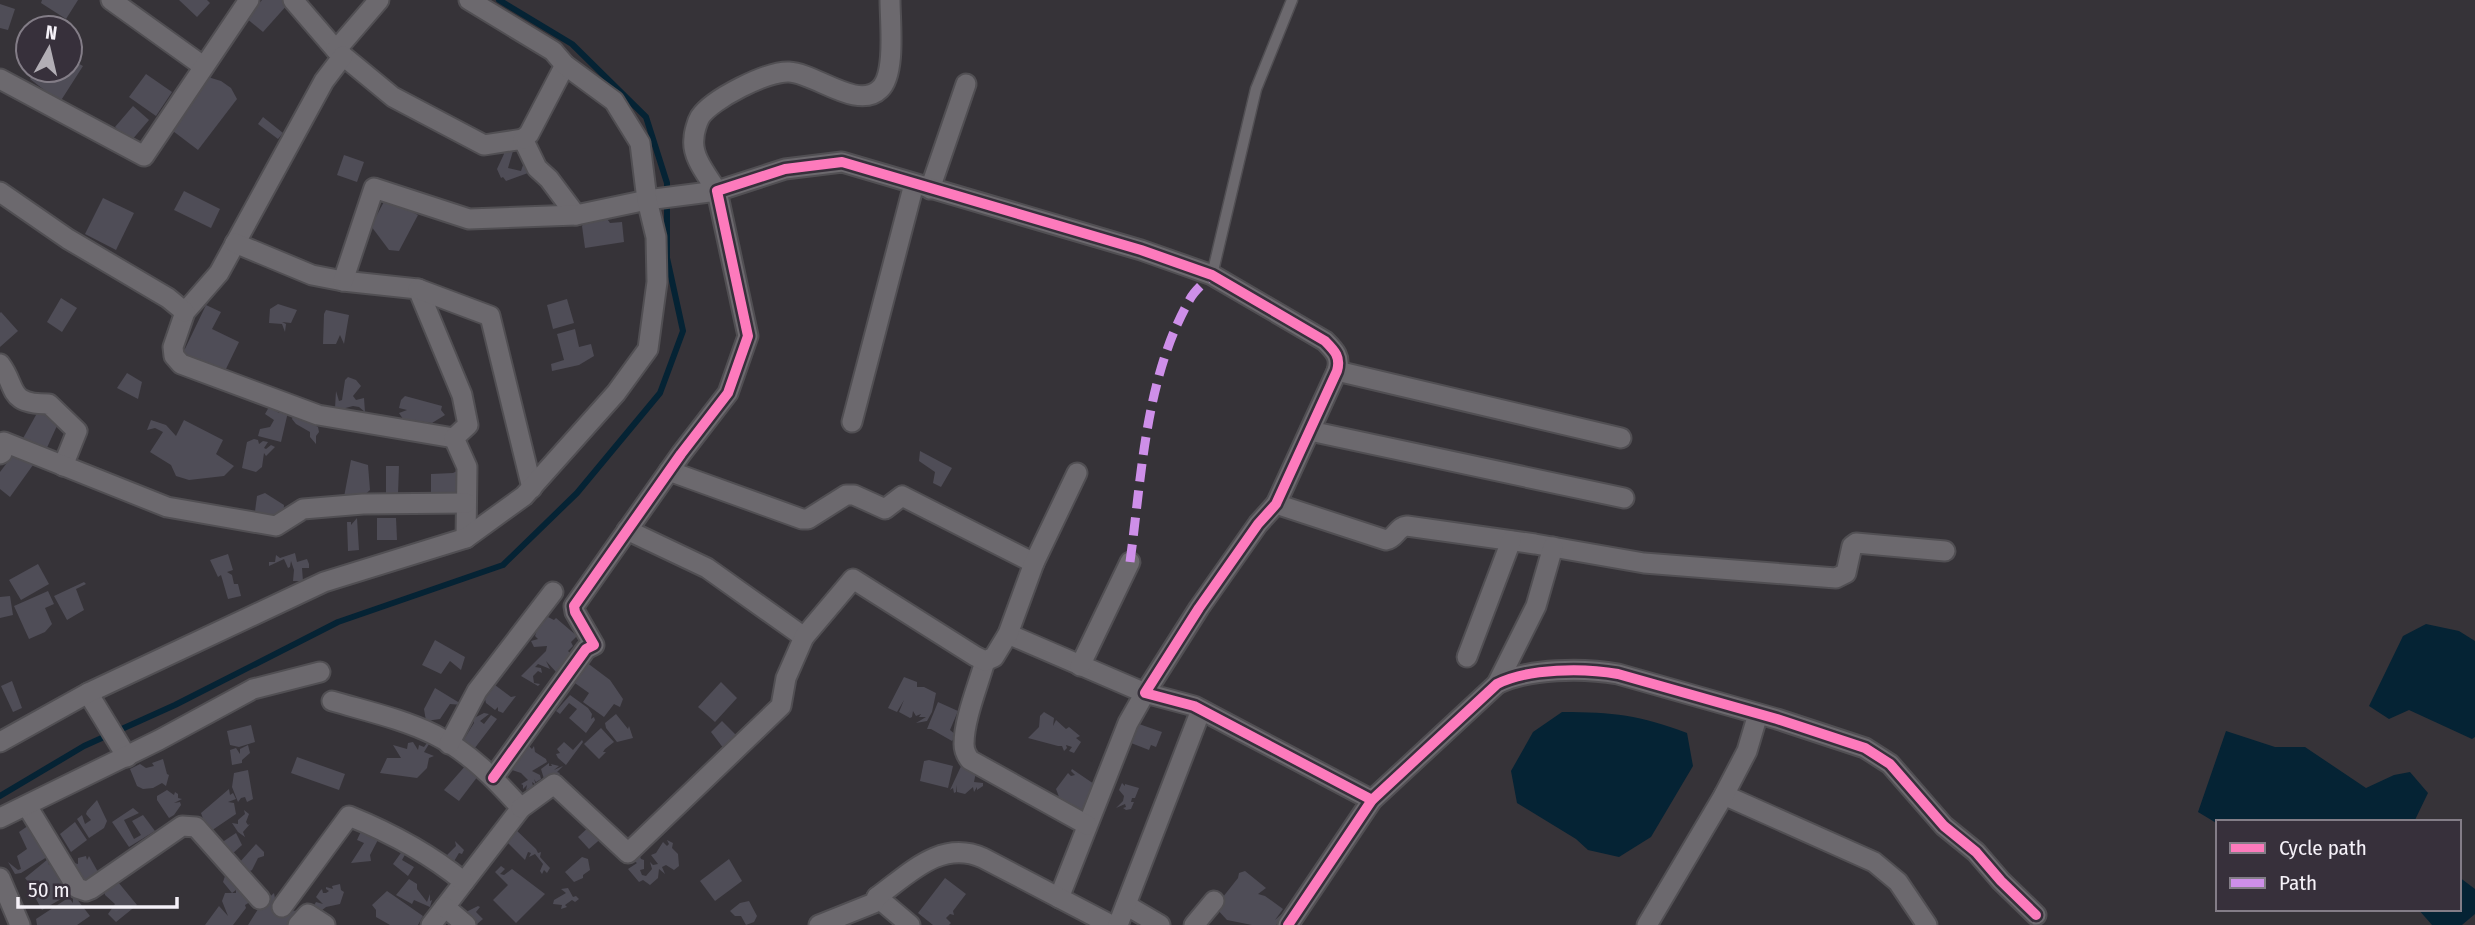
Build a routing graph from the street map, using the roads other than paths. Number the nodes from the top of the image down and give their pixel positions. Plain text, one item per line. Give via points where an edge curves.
1 (111, 0) edge
2 (249, 0) edge
3 (293, 0) edge
4 (379, 0) edge
5 (469, 0) edge
6 (890, 0) edge
7 (1292, 0) edge
8 (340, 53) junction
9 (565, 65) junction
10 (202, 66) junction
11 (0, 79) edge
12 (967, 84) dead end
13 (523, 139) junction
14 (922, 186) junction
15 (717, 191) junction
16 (0, 192) edge
17 (647, 200) junction
18 (576, 215) junction
19 (235, 243) junction
20 (1212, 275) junction
21 (343, 281) junction
22 (418, 289) junction
23 (185, 312) junction
24 (0, 364) edge
25 (1337, 371) junction
26 (852, 422) dead end
27 (1310, 431) junction
28 (454, 438) junction
29 (1620, 438) dead end
30 (0, 454) edge
31 (63, 466) junction
32 (669, 471) junction
33 (1077, 473) dead end
34 (532, 488) junction
35 (1624, 498) dead end
36 (466, 503) junction
37 (1276, 504) junction
38 (627, 530) junction
39 (466, 538) junction
40 (1511, 541) junction
41 (1553, 547) junction
42 (1945, 551) dead end
43 (1130, 562) dead end
44 (1034, 564) junction
45 (553, 592) dead end
46 (1007, 634) junction
47 (804, 637) junction
48 (1467, 657) dead end
49 (985, 661) junction
50 (1080, 666) junction
51 (320, 672) dead end
52 (1497, 684) junction
53 (88, 693) junction
54 (1145, 693) junction
55 (332, 701) dead end
56 (1202, 710) junction
57 (1757, 721) junction
58 (0, 742) edge
59 (449, 744) junction
60 (122, 749) junction
61 (494, 778) junction
62 (1724, 795) junction
63 (1372, 800) junction
64 (27, 806) junction
65 (522, 808) junction
66 (0, 818) edge
67 (1087, 825) junction
68 (0, 878) edge
69 (464, 882) junction
70 (877, 897) junction
71 (1059, 898) junction
72 (260, 900) dead end
73 (1214, 901) dead end
74 (1126, 905) junction
75 (282, 907) dead end
76 (445, 907) junction
77 (2036, 915) dead end
78 (20, 925) edge
79 (298, 925) edge
80 (325, 925) edge
81 (431, 925) edge
82 (466, 925) edge
83 (820, 925) edge
84 (910, 925) edge
85 (1111, 925) edge
86 (1118, 925) edge
87 (1160, 925) edge
88 (1194, 925) edge
89 (1289, 925) edge
90 (1647, 925) edge
91 (1927, 925) edge

1 - 10 street
2 - 10 street
3 - 8 street
4 - 8 street
5 - 9 street via 553,51
6 - 15 street via 890,75 880,90 863,96 841,92 808,76 789,72 768,75 732,90 700,117 695,153
7 - 20 lane via 1256,89
8 - 13 street via 393,97 484,145
8 - 19 street
9 - 13 street
9 - 17 street via 614,101 640,143
10 - 11 street via 144,156
12 - 14 street
13 - 18 street via 537,168
14 - 15 street via 842,162 785,169
14 - 20 street
14 - 26 street
15 - 17 street
15 - 32 street via 748,336 728,393
16 - 23 street
17 - 18 street
17 - 34 street via 656,237 657,282 648,349
18 - 21 street via 469,219 374,188
19 - 21 street via 312,275
19 - 23 street via 219,273
20 - 25 street via 1325,341 1337,354
21 - 22 street
22 - 28 street via 462,396 468,425
22 - 34 street via 490,316
23 - 28 street via 173,347 181,364 318,415
24 - 31 street via 13,393 32,404 49,404 77,431
25 - 27 street
25 - 29 street
27 - 35 street
27 - 37 street
28 - 36 street via 467,467
30 - 31 street via 4,442
31 - 36 street via 167,507 276,526 303,509
32 - 38 street
32 - 44 street via 802,519 846,495 885,509 902,496
33 - 44 street
34 - 39 street
36 - 39 street
37 - 40 street via 1386,540 1407,526
37 - 54 street via 1199,608
38 - 47 street via 707,568
38 - 61 street via 574,606 594,645 586,649
39 - 53 street via 324,582
40 - 41 street
40 - 48 street
41 - 42 street via 1657,565 1836,578 1846,573 1856,543
41 - 52 street via 1536,606
43 - 50 street
44 - 46 street
45 - 59 street via 477,691
46 - 49 street via 994,657
46 - 50 street
47 - 49 street via 853,579
47 - 65 street via 786,678 780,706 628,853 554,784
49 - 67 street via 965,752 970,760
50 - 54 street
51 - 60 street via 253,690
52 - 57 street via 1536,673 1598,671
52 - 63 street
53 - 58 street
53 - 60 street
54 - 56 street
54 - 67 street
55 - 59 street via 402,722
56 - 63 street
56 - 74 street
57 - 62 street
57 - 77 street via 1841,738 1890,764 1944,825
59 - 61 street
60 - 64 street
61 - 65 street
62 - 90 street
62 - 91 street via 1882,867
63 - 89 street
64 - 66 street
64 - 72 street via 77,888 91,889 182,826 191,825
65 - 69 street
67 - 71 street
68 - 78 street
69 - 75 street via 393,834 349,816
69 - 76 street
70 - 71 street via 933,856 956,852 974,854
70 - 83 street via 873,903
70 - 84 street
71 - 85 street
73 - 88 street
74 - 86 street
74 - 87 street
76 - 81 street
76 - 82 street
79 - 80 street via 308,914

